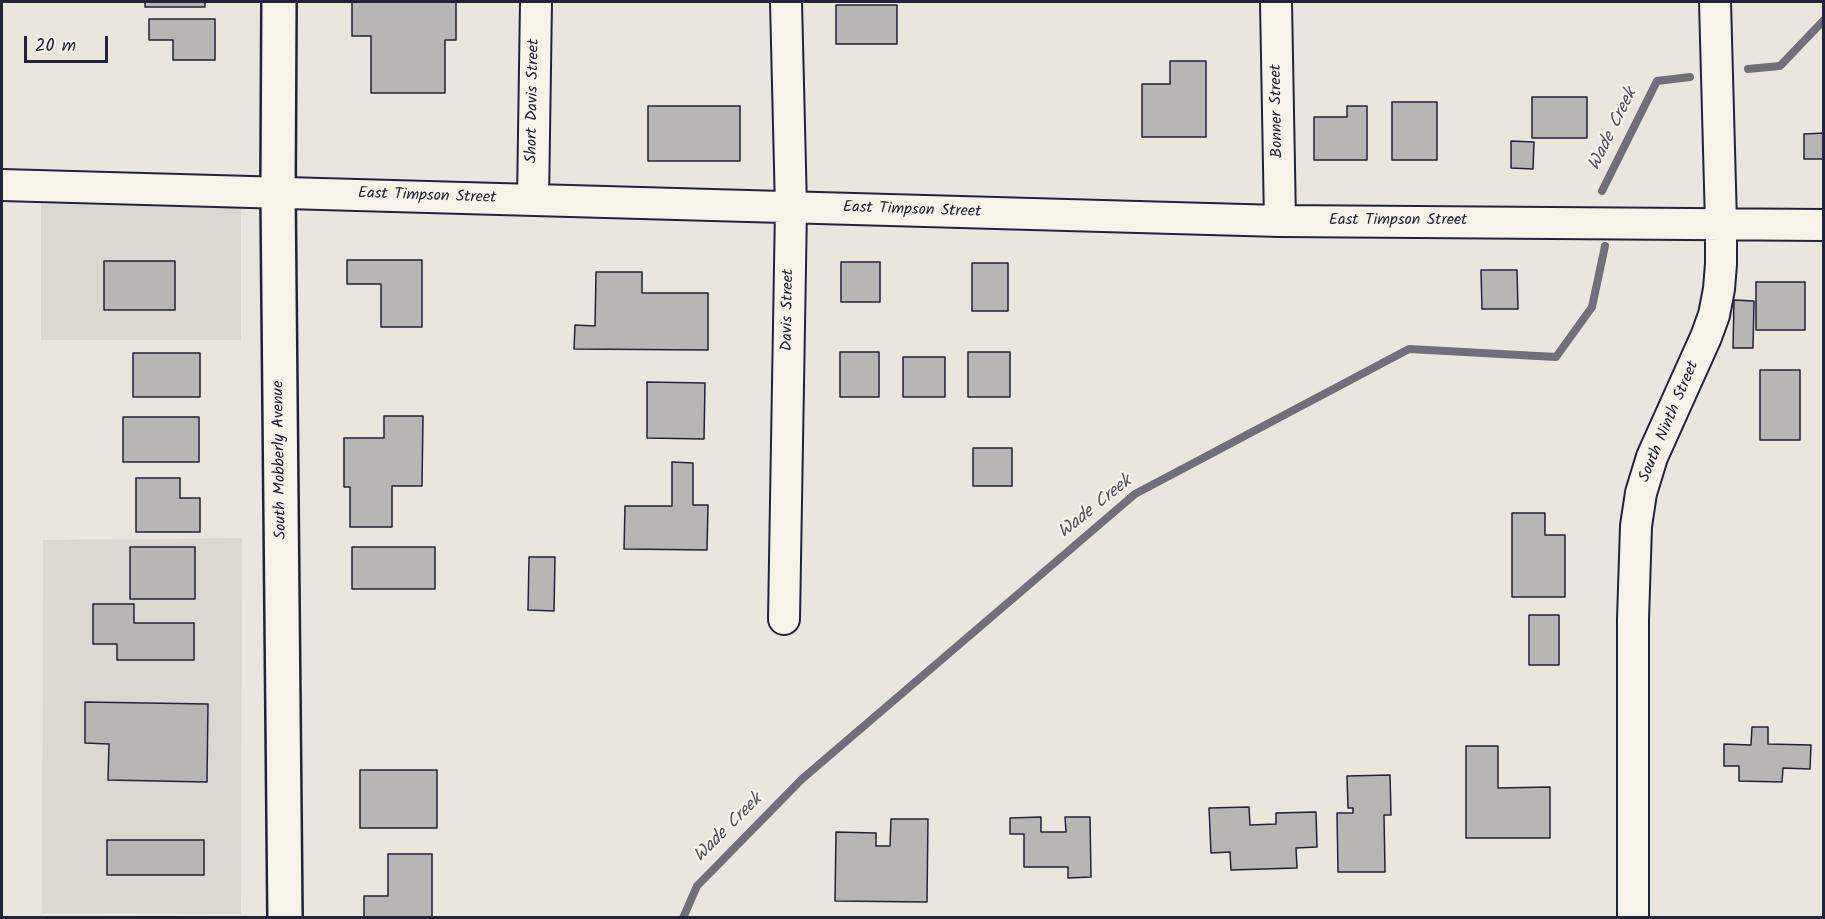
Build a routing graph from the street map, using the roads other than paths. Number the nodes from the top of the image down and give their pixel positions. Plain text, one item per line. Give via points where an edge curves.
1 (279, 2) edge
2 (536, 2) edge
3 (786, 2) edge
4 (1276, 2) edge
5 (1715, 2) edge
6 (2, 185) edge
7 (278, 193) junction
8 (533, 200) junction
9 (791, 208) junction
10 (1280, 221) junction
11 (1721, 223) junction
12 (1824, 225) edge
13 (784, 619) dead end
14 (285, 918) edge
15 (1634, 918) edge

1 - 7 main road, South Mobberly Avenue
2 - 8 street, Short Davis Street
3 - 9 street, Davis Street
4 - 10 street, Bonner Street
5 - 11 street, South Ninth Street
6 - 7 street, East Timpson Street
7 - 8 street, East Timpson Street
7 - 14 main road, South Mobberly Avenue
8 - 9 street, East Timpson Street
9 - 10 street, East Timpson Street
9 - 13 street, Davis Street
10 - 11 street, East Timpson Street
11 - 12 street, East Timpson Street
11 - 15 street, South Ninth Street via 1721,264 1714,315 1652,457 1636,526

